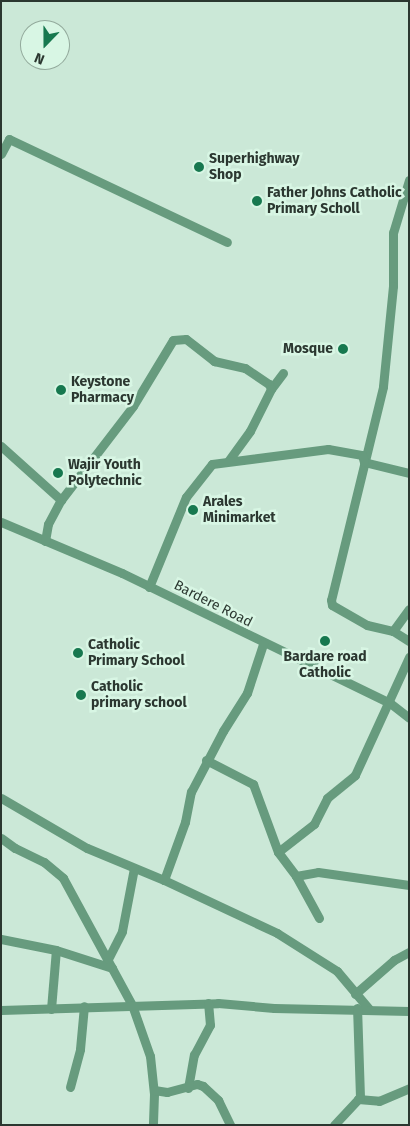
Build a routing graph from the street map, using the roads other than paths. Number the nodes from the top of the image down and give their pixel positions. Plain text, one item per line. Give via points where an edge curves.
1 (1, 154) edge
2 (409, 180) edge
3 (227, 242) dead end
4 (283, 373) dead end
5 (271, 389) junction
6 (1, 446) edge
7 (228, 460) junction
8 (364, 462) junction
9 (409, 474) edge
10 (61, 500) junction
11 (1, 522) edge
12 (45, 541) junction
13 (149, 587) junction
14 (409, 609) edge
15 (393, 632) junction
16 (409, 641) edge
17 (263, 644) junction
18 (409, 658) edge
19 (390, 702) junction
20 (409, 718) edge
21 (206, 760) junction
22 (4, 803) edge
23 (1, 838) edge
24 (278, 852) junction
25 (134, 868) junction
26 (296, 876) junction
27 (164, 880) junction
28 (409, 885) edge
29 (319, 918) dead end
30 (1, 939) edge
31 (56, 950) junction
32 (409, 952) edge
33 (108, 959) junction
34 (112, 968) junction
35 (355, 994) junction
36 (208, 1003) junction
37 (132, 1005) junction
38 (84, 1006) junction
39 (357, 1008) junction
40 (51, 1009) junction
41 (368, 1009) junction
42 (1, 1010) edge
43 (409, 1011) edge
44 (70, 1087) dead end
45 (188, 1088) junction
46 (409, 1088) edge
47 (154, 1090) junction
48 (358, 1100) junction
49 (153, 1125) edge
50 (230, 1125) edge
51 (334, 1125) edge

1 - 3 street via 9,139
2 - 8 street via 393,232 393,286 383,387
4 - 5 street
5 - 7 street via 250,431
5 - 10 street via 269,384 245,368 214,361 186,339 174,340 133,406
6 - 10 street
7 - 8 street via 328,449 362,455
7 - 13 street via 212,464 198,479 162,550
8 - 9 street
8 - 15 street via 330,600 332,605 367,625
10 - 12 street via 48,524
11 - 12 street, Bardere Road
12 - 13 street, Bardere Road
13 - 17 street, Bardere Road
14 - 15 street
15 - 16 street
17 - 19 street, Bardere Road
17 - 21 street via 247,693
18 - 19 street
19 - 20 street, Bardere Road
19 - 24 street via 350,780 327,798 308,830
21 - 24 street via 253,784
21 - 27 street via 188,801 185,822
22 - 25 street via 87,848
23 - 33 street via 44,862 63,878
24 - 26 street
25 - 27 street
25 - 33 street via 122,931
26 - 28 street via 318,872
26 - 29 street
27 - 35 street via 299,946 337,971
30 - 31 street
31 - 34 street
31 - 40 street
32 - 35 street via 394,960
33 - 34 street
34 - 37 street
35 - 41 street
36 - 37 street
36 - 39 street via 274,1008
36 - 45 street via 211,1020 194,1055
37 - 38 street
37 - 47 street via 148,1046
38 - 40 street
38 - 44 street via 80,1049
39 - 41 street
39 - 48 street
40 - 42 street
41 - 43 street
45 - 47 street via 167,1092
45 - 50 street via 198,1084 212,1090
46 - 48 street via 379,1101
47 - 49 street
48 - 51 street

